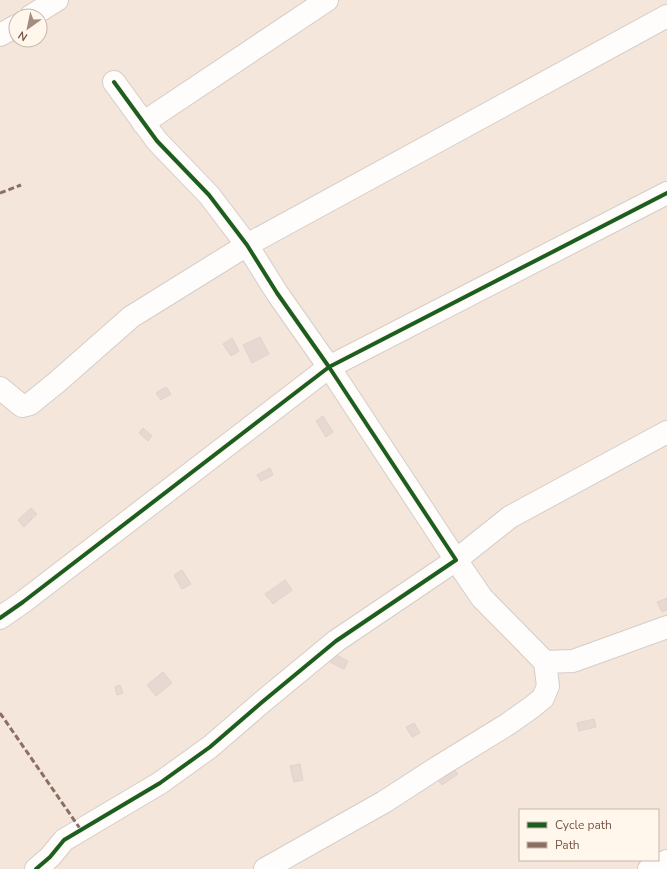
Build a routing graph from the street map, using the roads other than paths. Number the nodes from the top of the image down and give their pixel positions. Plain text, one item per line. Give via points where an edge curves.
1 (57, 0) edge
2 (327, 0) edge
3 (44, 8) edge
4 (667, 16) edge
5 (114, 82) dead end
6 (144, 123) junction
7 (667, 193) edge
8 (247, 245) junction
9 (329, 367) junction
10 (0, 388) edge
11 (667, 432) edge
12 (456, 560) junction
13 (0, 618) edge
14 (667, 627) edge
15 (545, 662) junction
16 (667, 861) edge
17 (36, 869) edge
18 (265, 869) edge
19 (649, 869) edge

1 - 3 street
2 - 6 street
4 - 8 street
5 - 6 street
6 - 8 street via 209,195
7 - 9 street
8 - 9 street
8 - 10 street via 131,317 30,404 22,406
9 - 12 street
9 - 13 street
11 - 12 street via 510,517
12 - 15 street via 482,598
12 - 17 street via 336,641 210,748 160,783 64,840
14 - 15 street via 573,661
15 - 18 street via 548,686 543,698 532,707 384,802
16 - 19 street

